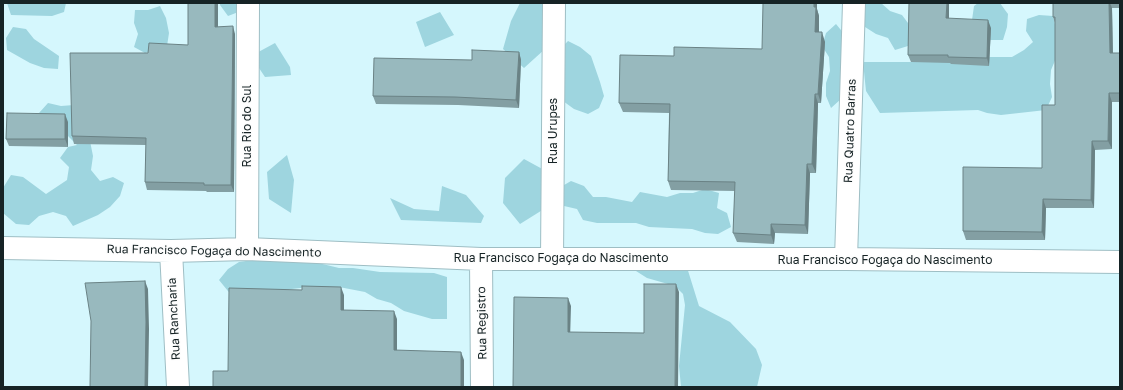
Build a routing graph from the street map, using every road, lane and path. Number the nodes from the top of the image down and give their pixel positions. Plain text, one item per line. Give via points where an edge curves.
1 (248, 3) edge
2 (554, 3) edge
3 (854, 3) edge
4 (3, 248) edge
5 (247, 249) junction
6 (171, 251) junction
7 (481, 259) junction
8 (552, 259) junction
9 (846, 259) junction
10 (1120, 262) edge
11 (178, 387) edge
12 (482, 387) edge

1 - 5 street, Rua Rio do Sul
2 - 8 street, Rua Urupes
3 - 9 street, Rua Quatro Barras
4 - 6 street, Rua Francisco Fogaça do Nascimento
5 - 6 street, Rua Francisco Fogaça do Nascimento
5 - 7 street, Rua Francisco Fogaça do Nascimento
6 - 11 street, Rua Rancharia
7 - 8 street, Rua Francisco Fogaça do Nascimento
7 - 12 street, Rua Registro
8 - 9 street, Rua Francisco Fogaça do Nascimento
9 - 10 street, Rua Francisco Fogaça do Nascimento

